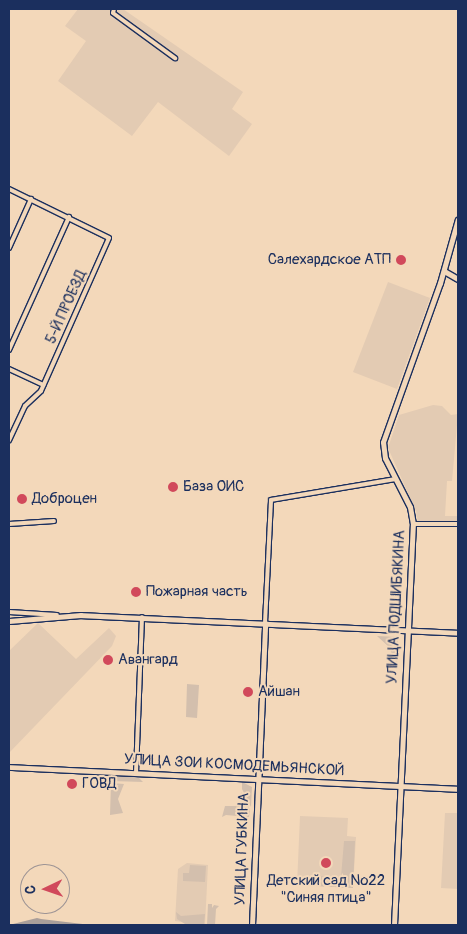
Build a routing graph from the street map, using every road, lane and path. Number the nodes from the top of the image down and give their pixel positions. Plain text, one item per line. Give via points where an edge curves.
1 (114, 9) edge
2 (175, 58) dead end
3 (9, 189) edge
4 (31, 199) junction
5 (69, 217) junction
6 (458, 219) edge
7 (9, 248) edge
8 (444, 271) junction
9 (458, 279) edge
10 (9, 350) edge
11 (9, 369) edge
12 (43, 385) junction
13 (9, 441) edge
14 (395, 478) junction
15 (54, 522) dead end
16 (9, 524) edge
17 (414, 524) junction
18 (458, 524) edge
19 (9, 612) edge
20 (59, 615) junction
21 (142, 617) junction
22 (9, 621) edge
23 (265, 623) junction
24 (408, 630) junction
25 (458, 633) edge
26 (9, 767) edge
27 (136, 773) junction
28 (258, 778) junction
29 (400, 786) junction
30 (458, 789) edge
31 (252, 925) edge
32 (394, 925) edge

1 - 2 street via 113,13
3 - 4 street
4 - 5 street
4 - 7 street
5 - 10 street
5 - 12 street, 5-Й ПРОЕЗД via 109,238
6 - 8 main road, УЛИЦА ПОДШИБЯКИНА
8 - 9 main road
8 - 14 main road, УЛИЦА ПОДШИБЯКИНА via 383,442 385,458
11 - 12 street
12 - 13 street, 5-Й ПРОЕЗД via 25,406
14 - 17 main road, УЛИЦА ПОДШИБЯКИНА via 410,507
14 - 23 street via 273,498
15 - 16 street
17 - 18 street
17 - 24 main road, УЛИЦА ПОДШИБЯКИНА
19 - 20 street
20 - 21 main road
20 - 22 main road
21 - 23 main road
21 - 27 street
23 - 24 main road
23 - 28 main road, УЛИЦА ГУБКИНА
24 - 25 main road
24 - 29 main road, УЛИЦА ПОДШИБЯКИНА
26 - 27 main road, УЛИЦА ЗОИ КОСМОДЕМЬЯНСКОЙ
27 - 28 main road, УЛИЦА ЗОИ КОСМОДЕМЬЯНСКОЙ
28 - 29 main road, УЛИЦА ЗОИ КОСМОДЕМЬЯНСКОЙ
28 - 31 main road, УЛИЦА ГУБКИНА
29 - 30 main road, УЛИЦА ЗОИ КОСМОДЕМЬЯНСКОЙ
29 - 32 main road, УЛИЦА ПОДШИБЯКИНА

